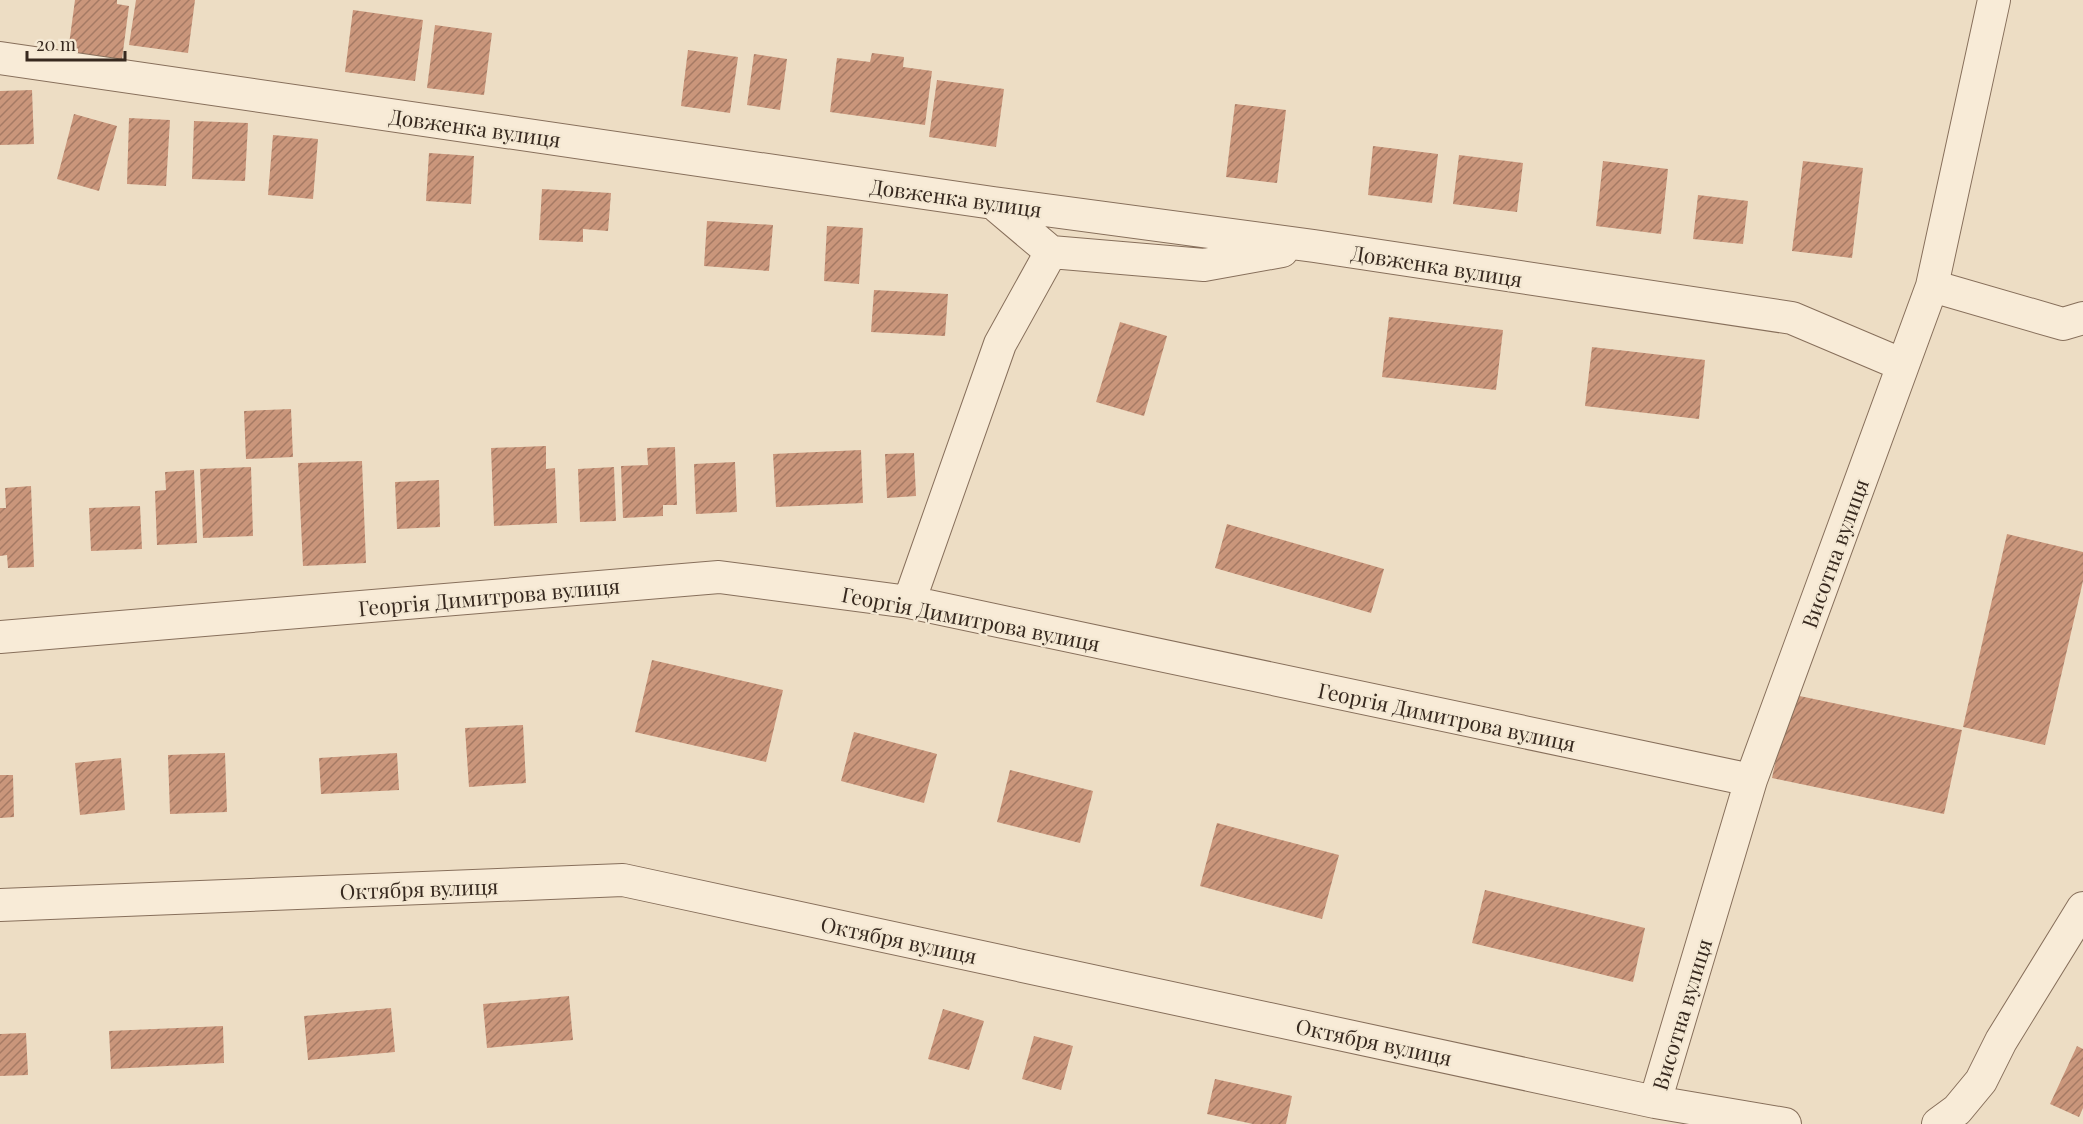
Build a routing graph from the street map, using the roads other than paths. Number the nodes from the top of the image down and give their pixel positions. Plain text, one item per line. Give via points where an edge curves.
1 (1994, 0) edge
2 (0, 58) edge
3 (993, 202) junction
4 (1314, 246) junction
5 (1051, 252) junction
6 (1932, 286) junction
7 (2083, 318) edge
8 (1903, 365) junction
9 (909, 602) junction
10 (0, 637) edge
11 (1751, 780) junction
12 (0, 905) edge
13 (2083, 908) edge
14 (1655, 1102) junction
15 (1951, 1119) edge
16 (1785, 1124) edge

1 - 6 street, Висотна вулиця
2 - 3 street, Довженка вулиця
3 - 4 street, Довженка вулиця
3 - 5 street
4 - 5 street via 1204,265
4 - 8 street, Довженка вулиця via 1792,318
5 - 9 street via 1000,344
6 - 7 street via 2062,324
6 - 8 street, Висотна вулиця
8 - 11 street, Висотна вулиця
9 - 10 street, Георгія Димитрова вулиця via 719,577
9 - 11 street, Георгія Димитрова вулиця
11 - 14 street, Висотна вулиця
12 - 14 street, Октября вулиця via 623,880
13 - 15 street via 2001,1041 1981,1081
14 - 16 street, Октября вулиця

